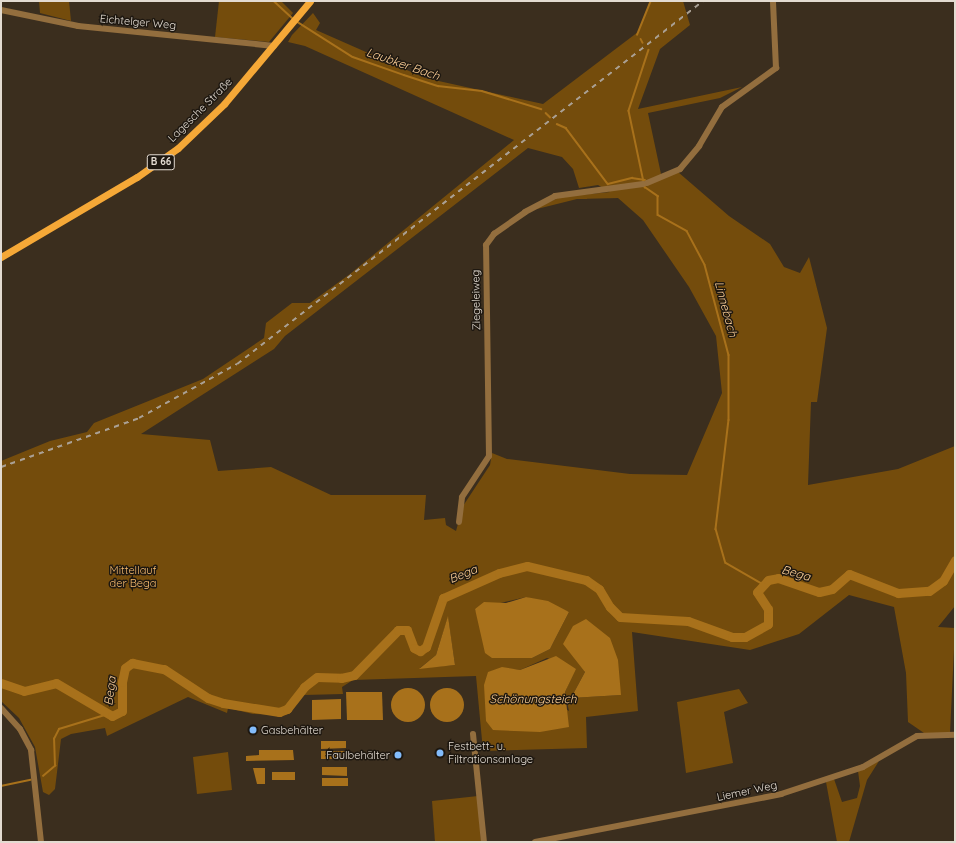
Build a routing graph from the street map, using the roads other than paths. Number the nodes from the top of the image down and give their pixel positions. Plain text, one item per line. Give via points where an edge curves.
1 (310, 1) edge
2 (773, 1) edge
3 (1, 10) edge
4 (274, 46) junction
5 (1, 257) edge
6 (459, 522) dead end
7 (1, 708) edge
8 (473, 734) dead end
9 (955, 735) edge
10 (40, 842) edge
11 (484, 842) edge
12 (535, 842) edge

1 - 4 main road, Lagesche Straße / B 66
2 - 6 street, Ziegeleiweg via 776,68 722,107 699,146 680,169 645,184 555,196 519,216 491,236 486,245 489,456 462,498
3 - 4 street, Eichtelger Weg via 78,26
4 - 5 main road, Lagesche Straße / B 66 via 224,104 178,148 137,177
7 - 10 street via 20,729 31,750
8 - 11 street
9 - 12 street, Liemer Weg via 917,736 856,770 781,794

